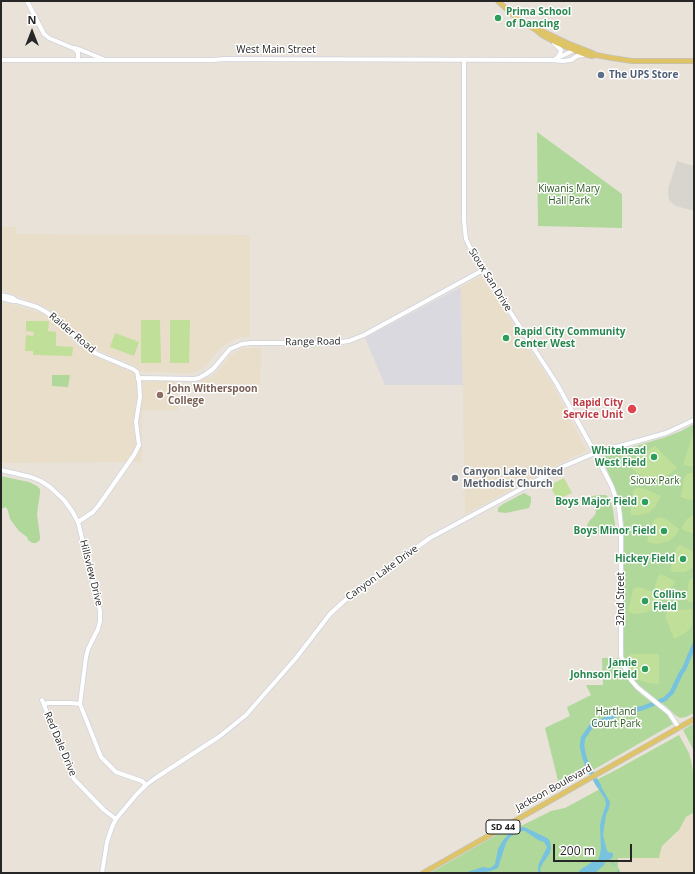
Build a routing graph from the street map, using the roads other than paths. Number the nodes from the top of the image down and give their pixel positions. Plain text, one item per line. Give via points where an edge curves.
1 (27, 1) edge
2 (498, 1) edge
3 (536, 30) junction
4 (552, 41) junction
5 (571, 45) junction
6 (72, 47) junction
7 (574, 50) junction
8 (595, 54) junction
9 (588, 55) junction
10 (553, 59) junction
11 (1, 60) edge
12 (78, 60) junction
13 (104, 60) junction
14 (464, 60) junction
15 (566, 61) junction
16 (694, 61) edge
17 (484, 270) junction
18 (1, 295) edge
19 (1, 298) edge
20 (17, 301) junction
21 (138, 379) junction
22 (694, 420) edge
23 (595, 453) junction
24 (1, 470) edge
25 (78, 522) junction
26 (82, 688) junction
27 (71, 703) junction
28 (80, 704) junction
29 (694, 719) edge
30 (679, 728) junction
31 (146, 785) junction
32 (116, 819) junction
33 (102, 873) edge
34 (423, 873) edge

1 - 6 street via 46,36
2 - 3 main road
3 - 4 main road
3 - 5 main road
4 - 7 main road
4 - 10 street via 561,50
5 - 7 street
5 - 8 main road
6 - 12 street via 78,53
6 - 13 street
7 - 8 street, West Main Street
7 - 9 main road
7 - 10 street, West Main Street
7 - 15 street via 573,56
8 - 9 main road, West Main Street
8 - 16 main road, West Main Street via 635,61
9 - 15 street, West Main Street via 579,55
10 - 14 street, West Main Street
10 - 15 street, West Main Street
11 - 12 street, West Main Street
12 - 13 street, West Main Street
13 - 14 street, West Main Street
14 - 17 street, Sioux San Drive via 465,231 466,239
17 - 21 street, Range Road via 354,339 333,343 242,344 230,349 213,369 198,378
17 - 23 street, Sioux San Drive via 557,384
18 - 20 street, Raider Road
19 - 20 street
20 - 21 street, Raider Road via 50,314 97,354 136,370
21 - 25 street via 140,397 136,422 139,446 99,505
22 - 23 street, Canyon Lake Drive via 666,433
23 - 30 street, 32nd Street via 613,490 620,513 621,656 624,666 637,687 671,714
23 - 31 street, Canyon Lake Drive via 562,466 440,532 361,587 330,614 246,715 220,736
24 - 25 street, Hillsview Drive via 35,479 50,487 64,500
25 - 26 street, Hillsview Drive via 100,611 98,629 86,657
26 - 27 street via 79,697
26 - 28 street, Hillsview Drive
27 - 28 street
27 - 32 street, Red Dale Drive via 43,703 74,779
28 - 31 street, Hillsview Drive via 101,757 116,772 142,781
29 - 30 main road, Jackson Boulevard / SD 44
30 - 34 main road, Jackson Boulevard / SD 44
31 - 32 street, Canyon Lake Drive
32 - 33 street, Canyon Lake Drive via 107,842

